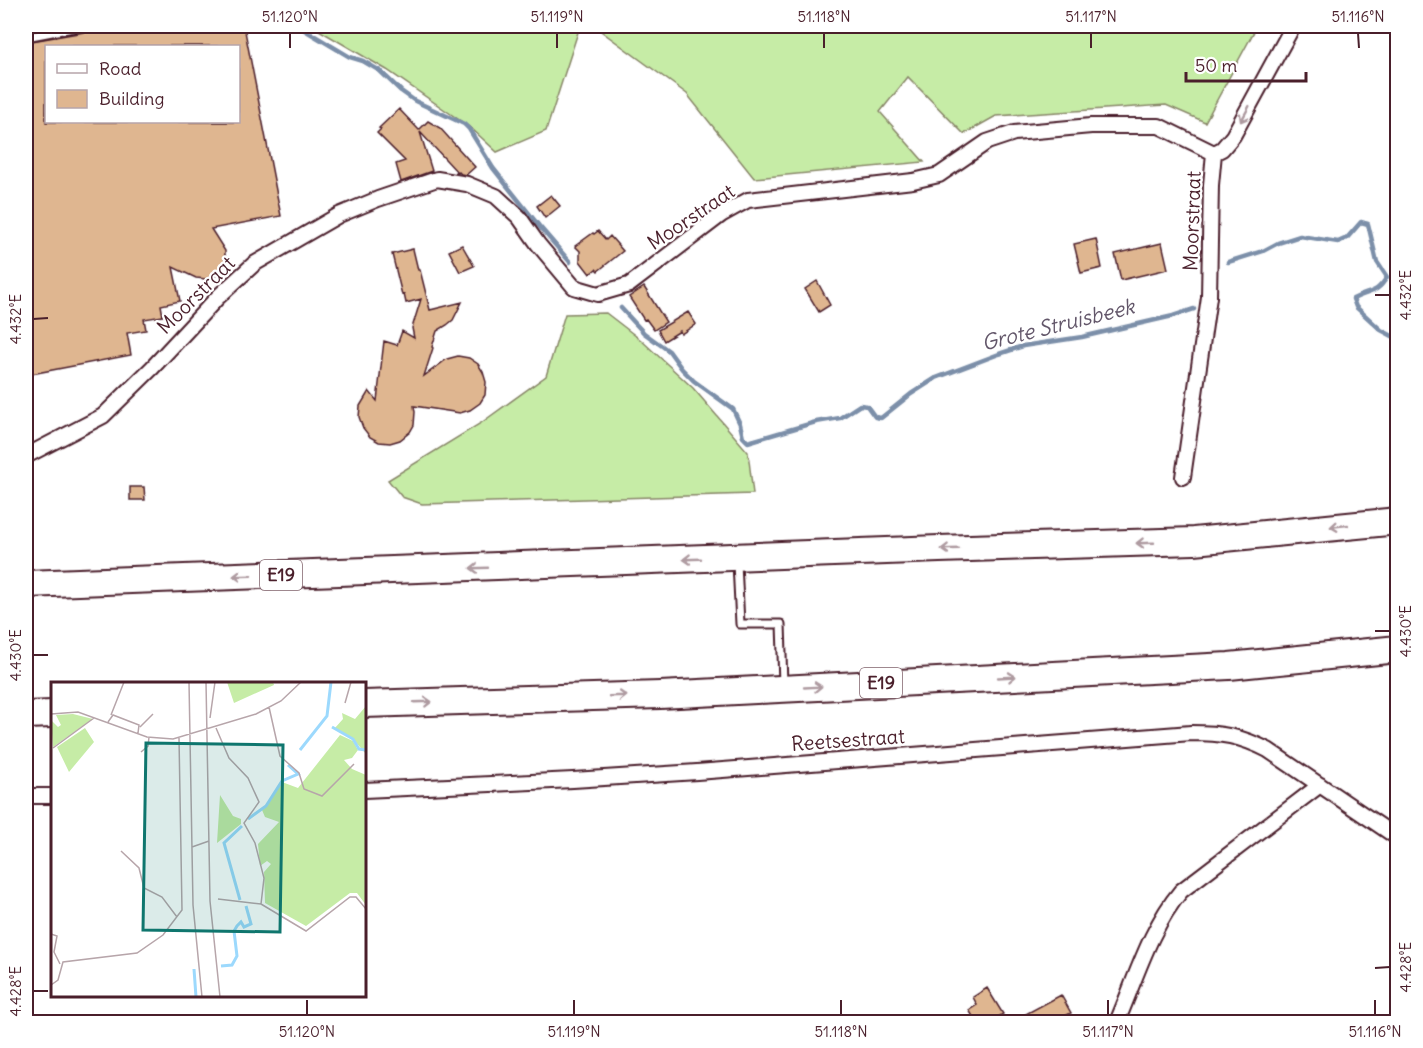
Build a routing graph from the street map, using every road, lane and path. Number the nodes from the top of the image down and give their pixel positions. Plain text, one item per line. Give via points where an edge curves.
1 (83, 26) edge
2 (1293, 26) edge
3 (26, 37) edge
4 (1214, 153) junction
5 (26, 456) edge
6 (1183, 477) dead end
7 (1398, 520) edge
8 (737, 557) junction
9 (26, 584) edge
10 (1398, 649) edge
11 (783, 688) junction
12 (366, 704) edge
13 (51, 714) edge
14 (26, 715) edge
15 (1320, 785) junction
16 (366, 790) edge
17 (26, 796) edge
18 (51, 796) edge
19 (1398, 838) edge
20 (1117, 1023) edge

1 - 3 lane
2 -> 4 street via 1233,136
4 - 5 street, Moorstraat via 1159,126 1091,126 1014,134 987,142 939,176 748,200 721,215 629,285 598,294 574,287 519,218 496,196 467,184 437,179 339,215 254,264 103,416
4 - 6 street, Moorstraat via 1209,297
7 -> 8 highway, E19 via 1194,541
8 -> 9 highway, E19
8 - 11 lane via 740,624 781,624
11 -> 10 highway, E19 via 1229,666
12 -> 11 highway, E19
13 - 14 highway
15 - 16 street, Reetsestraat via 1268,750 1241,738 1191,733 595,779
15 - 19 street, Reetsestraat
15 - 20 street via 1181,891 1161,919
17 - 18 street

